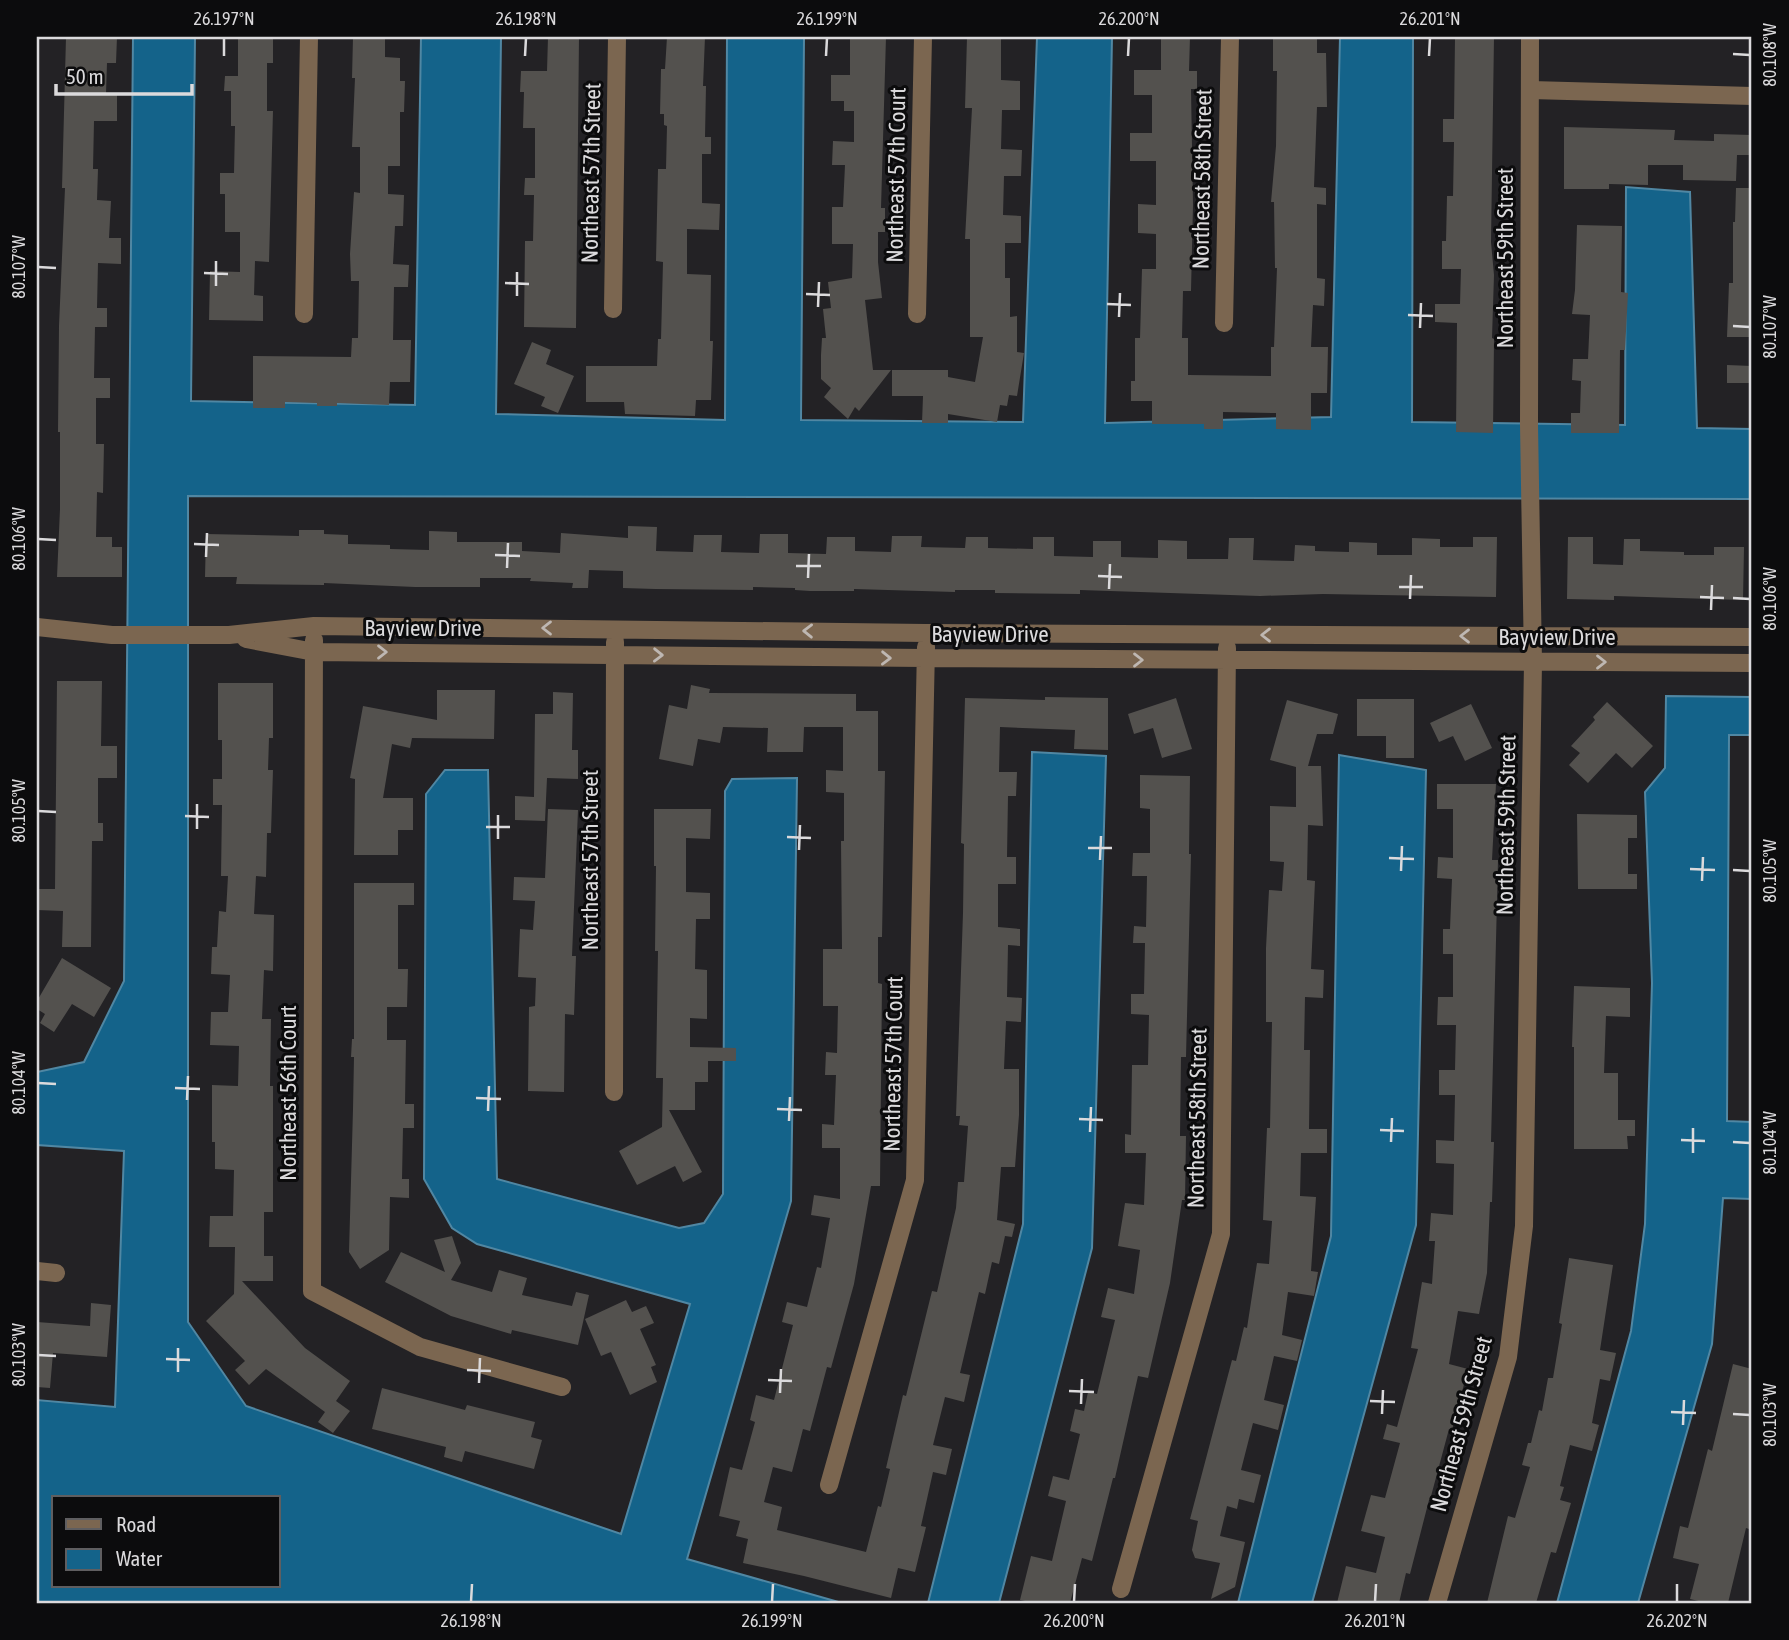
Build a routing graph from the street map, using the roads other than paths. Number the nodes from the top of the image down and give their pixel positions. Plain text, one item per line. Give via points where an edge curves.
1 (309, 37) edge
2 (617, 37) edge
3 (923, 37) edge
4 (1230, 37) edge
5 (1530, 37) edge
6 (1531, 90) junction
7 (1752, 96) edge
8 (613, 309) dead end
9 (304, 314) dead end
10 (917, 314) dead end
11 (1224, 323) dead end
12 (314, 626) junction
13 (37, 627) edge
14 (461, 627) junction
15 (615, 628) junction
16 (781, 631) junction
17 (926, 633) junction
18 (1094, 634) junction
19 (1227, 634) junction
20 (229, 635) junction
21 (1387, 635) junction
22 (1533, 636) junction
23 (1675, 637) junction
24 (1752, 637) edge
25 (314, 652) junction
26 (461, 653) junction
27 (615, 654) junction
28 (781, 656) junction
29 (925, 658) junction
30 (1093, 659) junction
31 (1227, 660) junction
32 (1387, 661) junction
33 (1533, 662) junction
34 (1675, 663) junction
35 (1752, 663) edge
36 (614, 1092) dead end
37 (37, 1271) edge
38 (56, 1273) dead end
39 (562, 1387) dead end
40 (829, 1485) dead end
41 (1121, 1589) dead end
42 (1437, 1603) edge

1 - 9 street
2 - 8 street, Northeast 57th Street
3 - 10 street, Northeast 57th Court
4 - 11 street, Northeast 58th Street
5 - 6 street, Northeast 59th Street
6 - 7 street
6 - 22 street, Northeast 59th Street
12 - 14 street, Bayview Drive
12 - 20 street, Bayview Drive
12 - 25 street, Northeast 56th Court
13 - 20 street, Bayview Drive via 112,635
15 -> 14 street, Bayview Drive
14 - 26 street
15 - 16 street, Bayview Drive
15 - 27 street, Northeast 57th Street
17 -> 16 street, Bayview Drive
16 - 28 street
17 - 18 street, Bayview Drive
17 - 29 street, Northeast 57th Court
18 - 19 street, Bayview Drive
18 - 30 street
21 -> 19 street, Bayview Drive
19 - 31 street, Northeast 58th Street
20 - 25 street, Bayview Drive
22 -> 21 street, Bayview Drive
21 - 32 street
22 - 23 street, Bayview Drive
22 - 33 street, Northeast 59th Street
23 - 24 street, Bayview Drive
23 - 34 street
25 -> 26 street, Bayview Drive
25 - 39 street, Northeast 56th Court via 312,1291 420,1347
26 - 27 street, Bayview Drive
27 -> 28 street, Bayview Drive
27 - 36 street, Northeast 57th Street
28 -> 29 street, Bayview Drive
29 - 30 street, Bayview Drive
29 - 40 street, Northeast 57th Court via 915,1180
30 -> 31 street, Bayview Drive
31 - 32 street, Bayview Drive
31 - 41 street, Northeast 58th Street via 1221,1234
32 - 33 street, Bayview Drive
33 -> 34 street, Bayview Drive
33 - 42 street, Northeast 59th Street via 1524,1226 1508,1357
34 - 35 street, Bayview Drive
37 - 38 street

